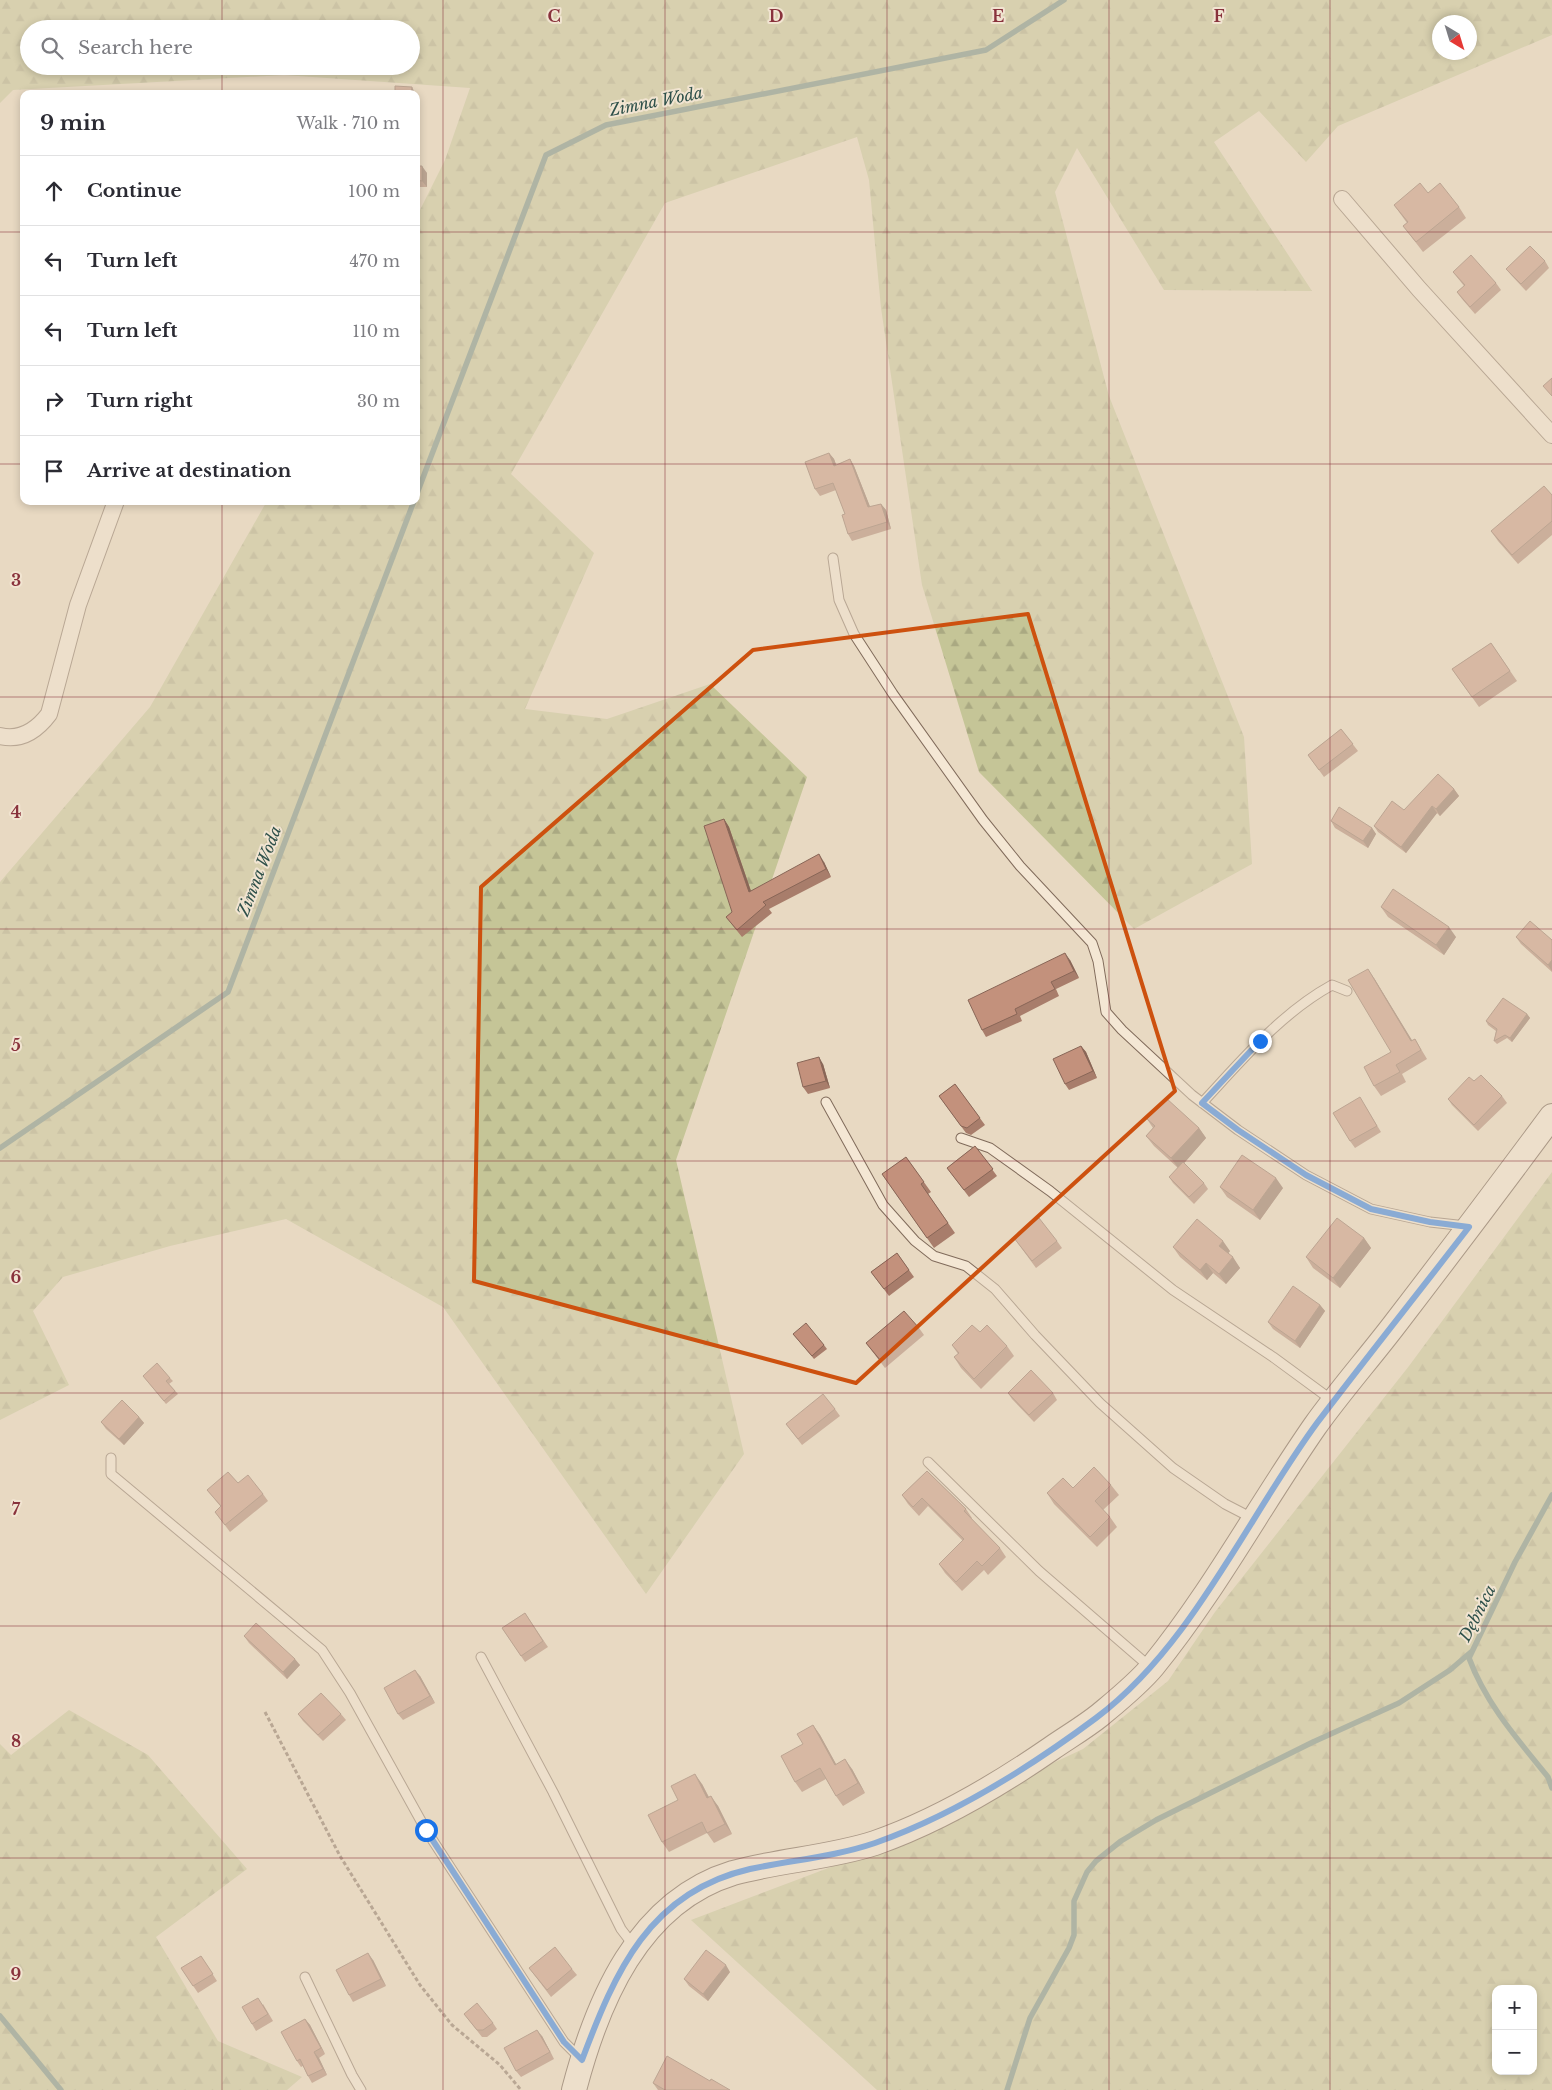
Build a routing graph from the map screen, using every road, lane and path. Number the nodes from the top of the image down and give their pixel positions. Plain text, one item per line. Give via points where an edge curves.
1 (1342, 199) dead end
2 (1552, 435) edge
3 (115, 505) edge
4 (833, 558) dead end
5 (0, 736) edge
6 (1347, 991) edge
7 (826, 1102) dead end
8 (1202, 1103) junction
9 (1552, 1116) edge
10 (961, 1138) dead end
11 (1469, 1227) junction
12 (1334, 1402) junction
13 (111, 1458) dead end
14 (928, 1462) dead end
15 (1254, 1519) junction
16 (481, 1657) dead end
17 (1151, 1669) junction
18 (265, 1712) dead end
19 (634, 1946) junction
20 (306, 1977) dead end
21 (582, 2060) junction
22 (361, 2090) edge
23 (521, 2090) edge
24 (574, 2090) edge

1 - 2 street
3 - 5 street via 78,605 49,714 41,726 28,734
4 - 8 lane via 839,600 854,634 893,694 983,820 1092,943 1106,1012
6 - 8 lane via 1332,985 1312,996 1260,1041
7 - 15 lane via 883,1205 915,1241 934,1256 966,1266 995,1289 1114,1416 1173,1468 1224,1504
8 - 11 lane via 1306,1175 1371,1209
9 - 11 street
10 - 12 lane via 990,1148 1058,1197 1173,1290
11 - 12 street
12 - 15 street
13 - 21 lane via 111,1474 322,1650 350,1693 426,1830 564,2042
14 - 17 lane via 1039,1571
15 - 17 street
16 - 19 lane via 621,1928
17 - 19 street via 1098,1716 1015,1774 933,1819 874,1843 835,1854 730,1874 705,1885 666,1911
18 - 23 path via 340,1856 420,1985 452,2025 500,2065
19 - 21 street via 600,2011
20 - 22 lane
21 - 24 street

